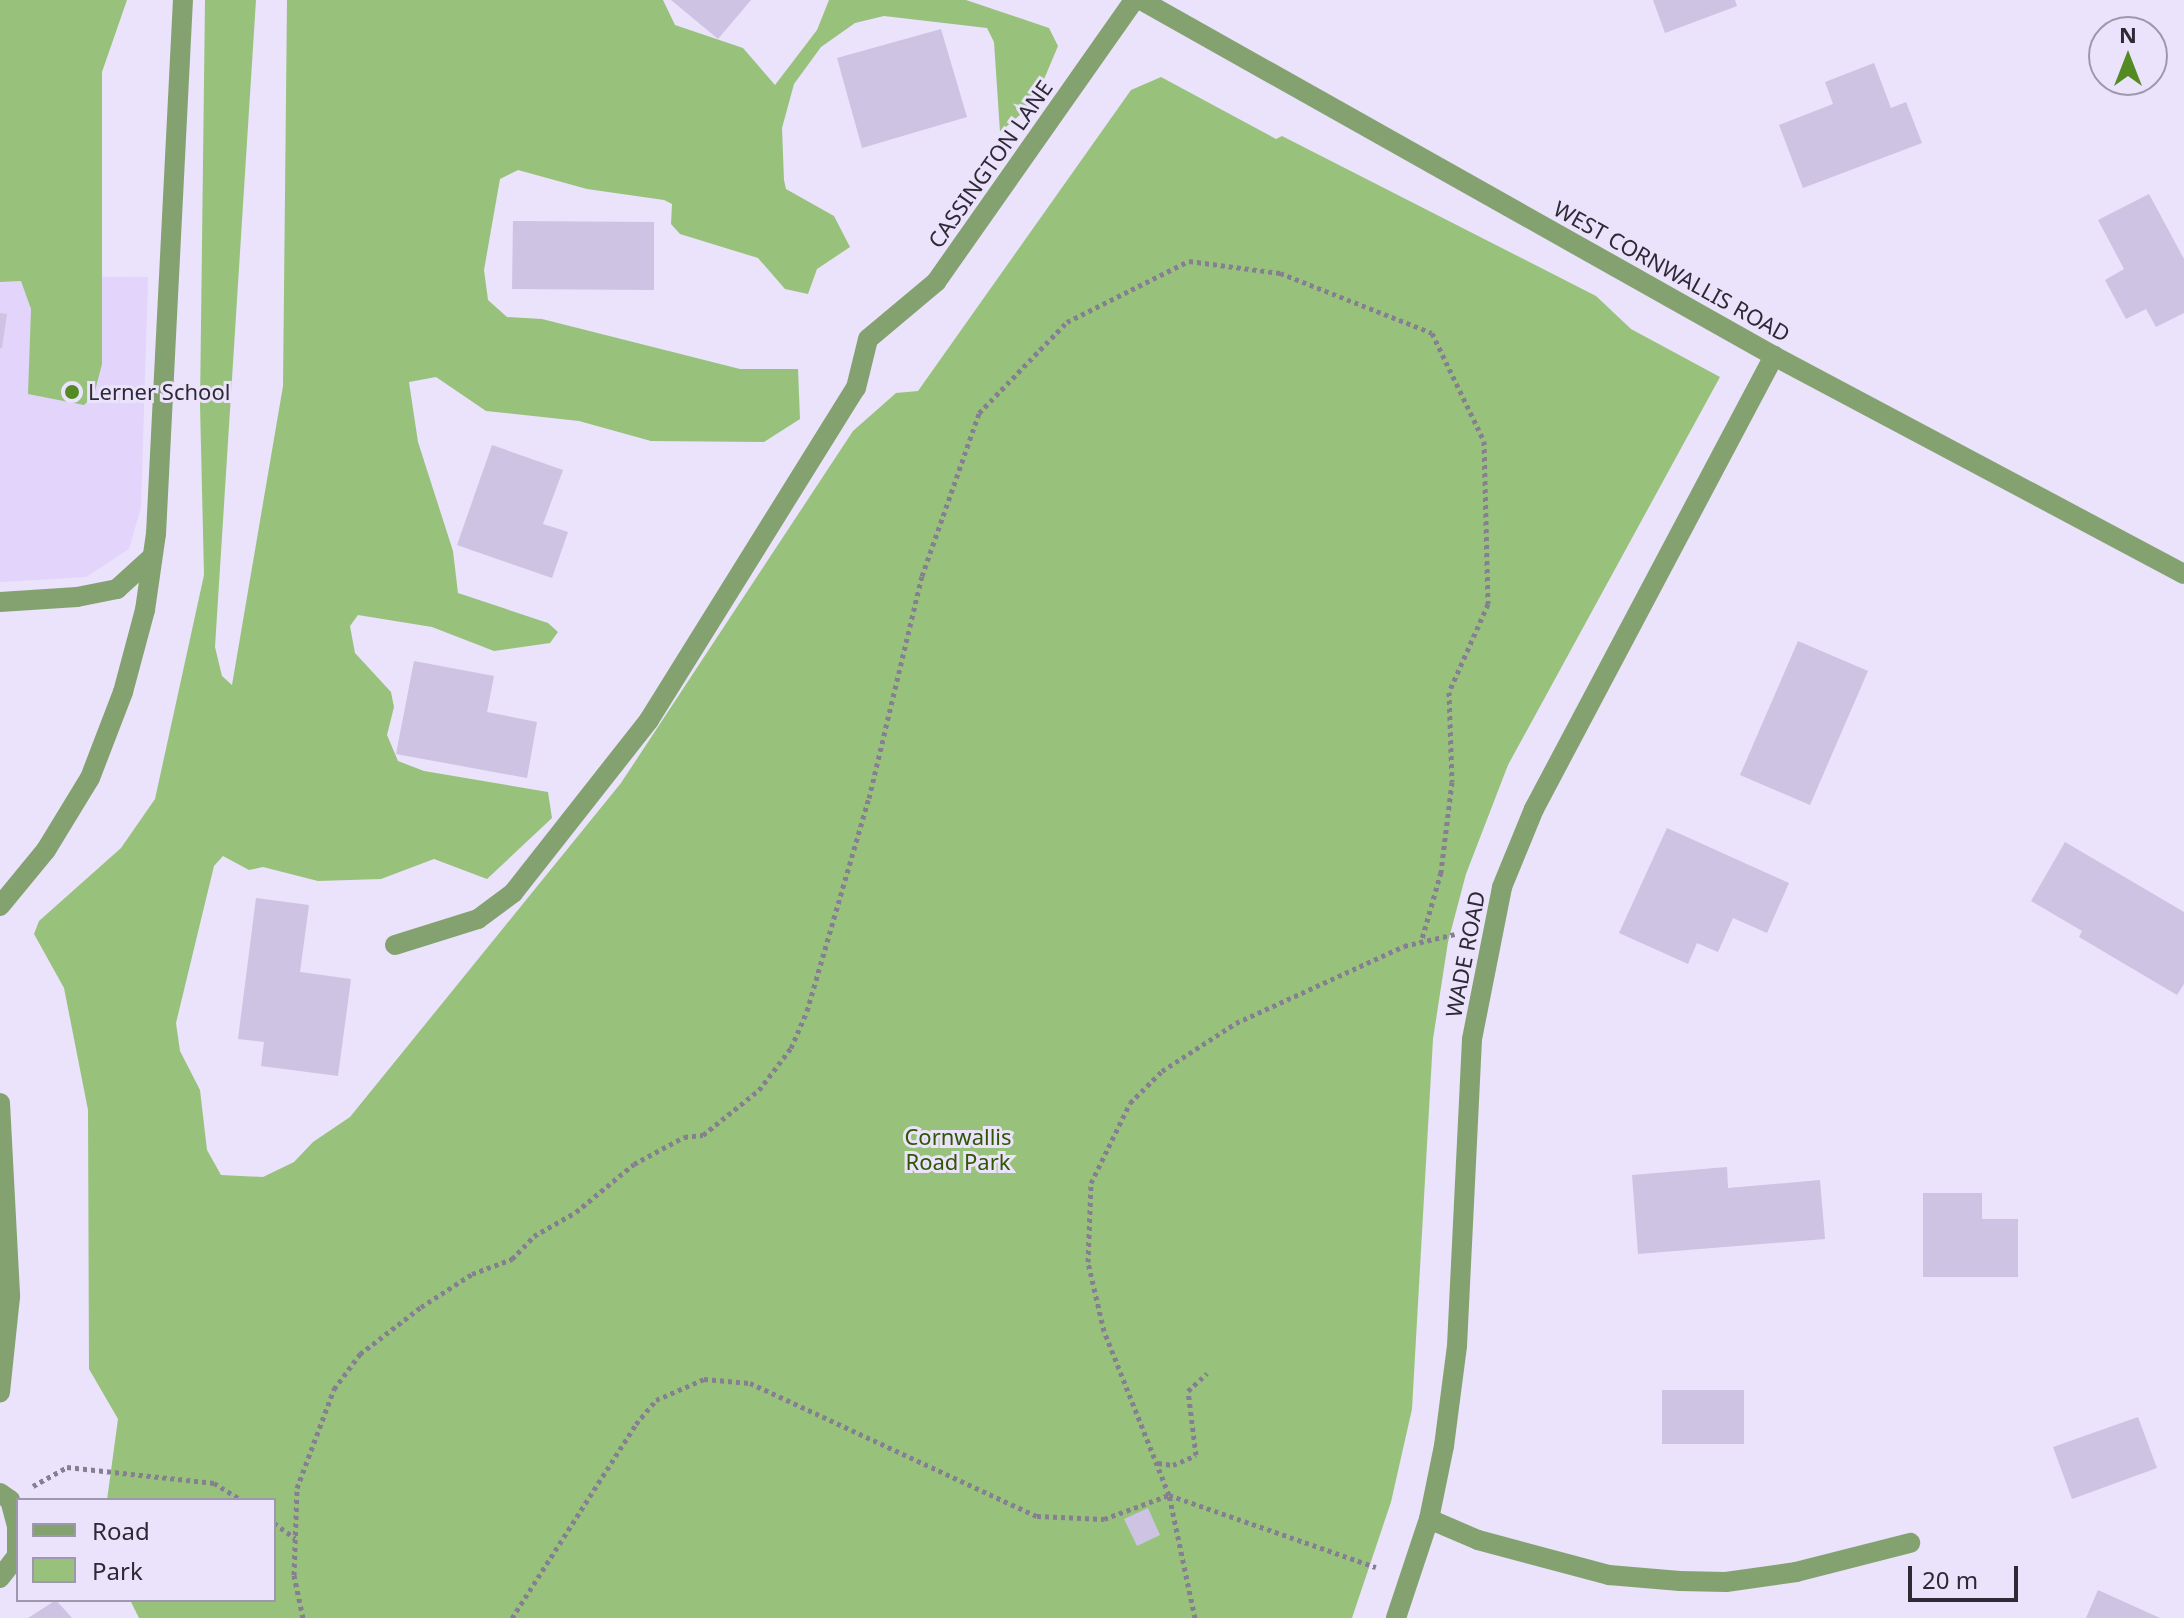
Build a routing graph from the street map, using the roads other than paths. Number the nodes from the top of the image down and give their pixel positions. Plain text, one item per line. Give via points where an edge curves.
1 (183, 0) edge
2 (1134, 0) edge
3 (1141, 0) edge
4 (1774, 356) junction
5 (152, 557) junction
6 (2184, 574) edge
7 (0, 602) edge
8 (0, 906) edge
9 (395, 945) dead end
10 (0, 1103) edge
11 (0, 1392) edge
12 (5, 1496) edge
13 (1429, 1519) junction
14 (1910, 1543) dead end
15 (16, 1551) edge
16 (16, 1557) edge
17 (0, 1578) edge
18 (1396, 1618) edge

1 - 5 street
2 - 9 street, CASSINGTON LANE via 936,282 868,339 856,388 649,720 513,893 478,919
3 - 4 street, WEST CORNWALLIS ROAD
4 - 6 street, WEST CORNWALLIS ROAD
4 - 13 street, WADE ROAD via 1534,809 1502,887 1472,1039 1457,1346
5 - 7 street via 117,589
5 - 8 street via 145,610 123,692 90,778 46,850
10 - 11 street via 10,1297
12 - 15 street
13 - 14 street via 1478,1540 1609,1575 1680,1581 1726,1582 1796,1572
13 - 18 street, WADE ROAD
16 - 17 street

